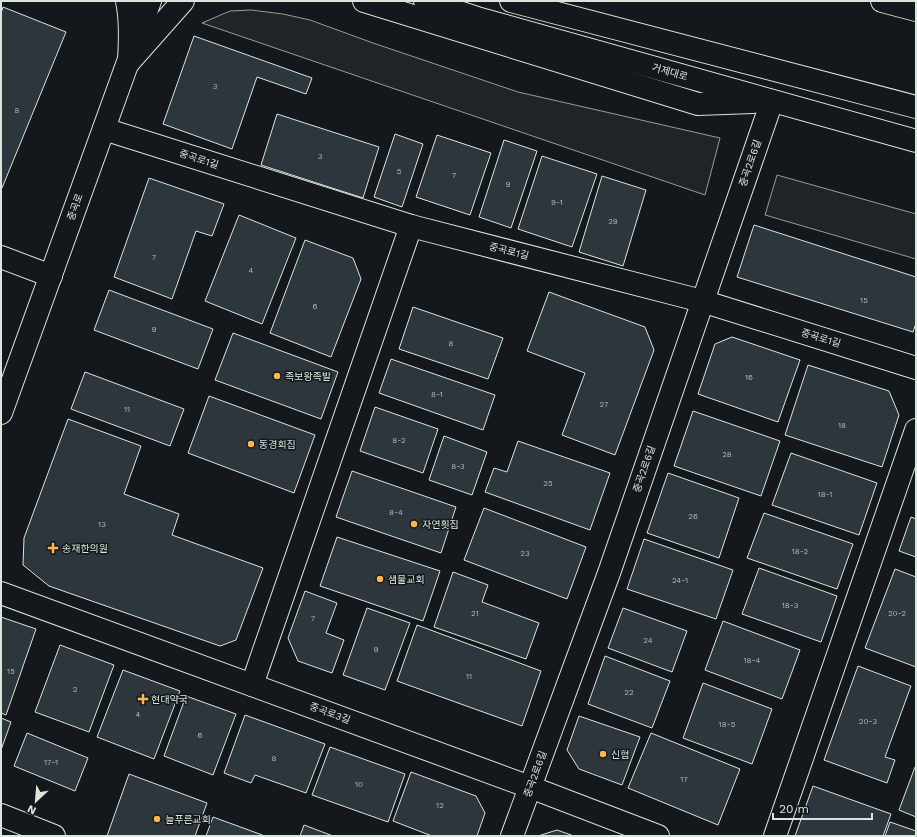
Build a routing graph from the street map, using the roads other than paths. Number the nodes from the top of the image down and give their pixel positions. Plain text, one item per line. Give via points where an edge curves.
1 (128, 1) edge
2 (150, 1) edge
3 (183, 1) edge
4 (364, 1) edge
5 (425, 1) edge
6 (511, 1) edge
7 (882, 1) edge
8 (916, 10) edge
9 (129, 62) junction
10 (772, 101) junction
11 (916, 107) edge
12 (104, 128) junction
13 (916, 141) edge
14 (411, 226) junction
15 (1, 257) edge
16 (50, 276) junction
17 (702, 301) junction
18 (916, 368) edge
19 (1, 413) edge
20 (916, 430) edge
21 (1, 593) edge
22 (252, 685) junction
23 (530, 787) junction
24 (1, 816) edge
25 (54, 836) edge
26 (512, 836) edge
27 (658, 836) edge
28 (775, 836) edge

1 - 9 street
2 - 9 street, 중곡로
3 - 9 street
4 - 10 street via 698,104
5 - 10 street, 거제대로
6 - 11 street
7 - 8 street
9 - 12 street, 중곡로
10 - 13 street, 거제대로
10 - 17 street, 중곡2로6길
12 - 14 street, 중곡로1길
12 - 16 street, 중곡로
14 - 17 street, 중곡로1길
14 - 22 street
15 - 16 street
16 - 19 street, 중곡로
17 - 18 street, 중곡로1길
17 - 23 street, 중곡2로6길 via 609,574
20 - 28 street
21 - 22 street, 중곡로3길
22 - 23 street, 중곡로3길
23 - 26 street, 중곡2로6길
23 - 27 street, 중곡로3길
24 - 25 street

